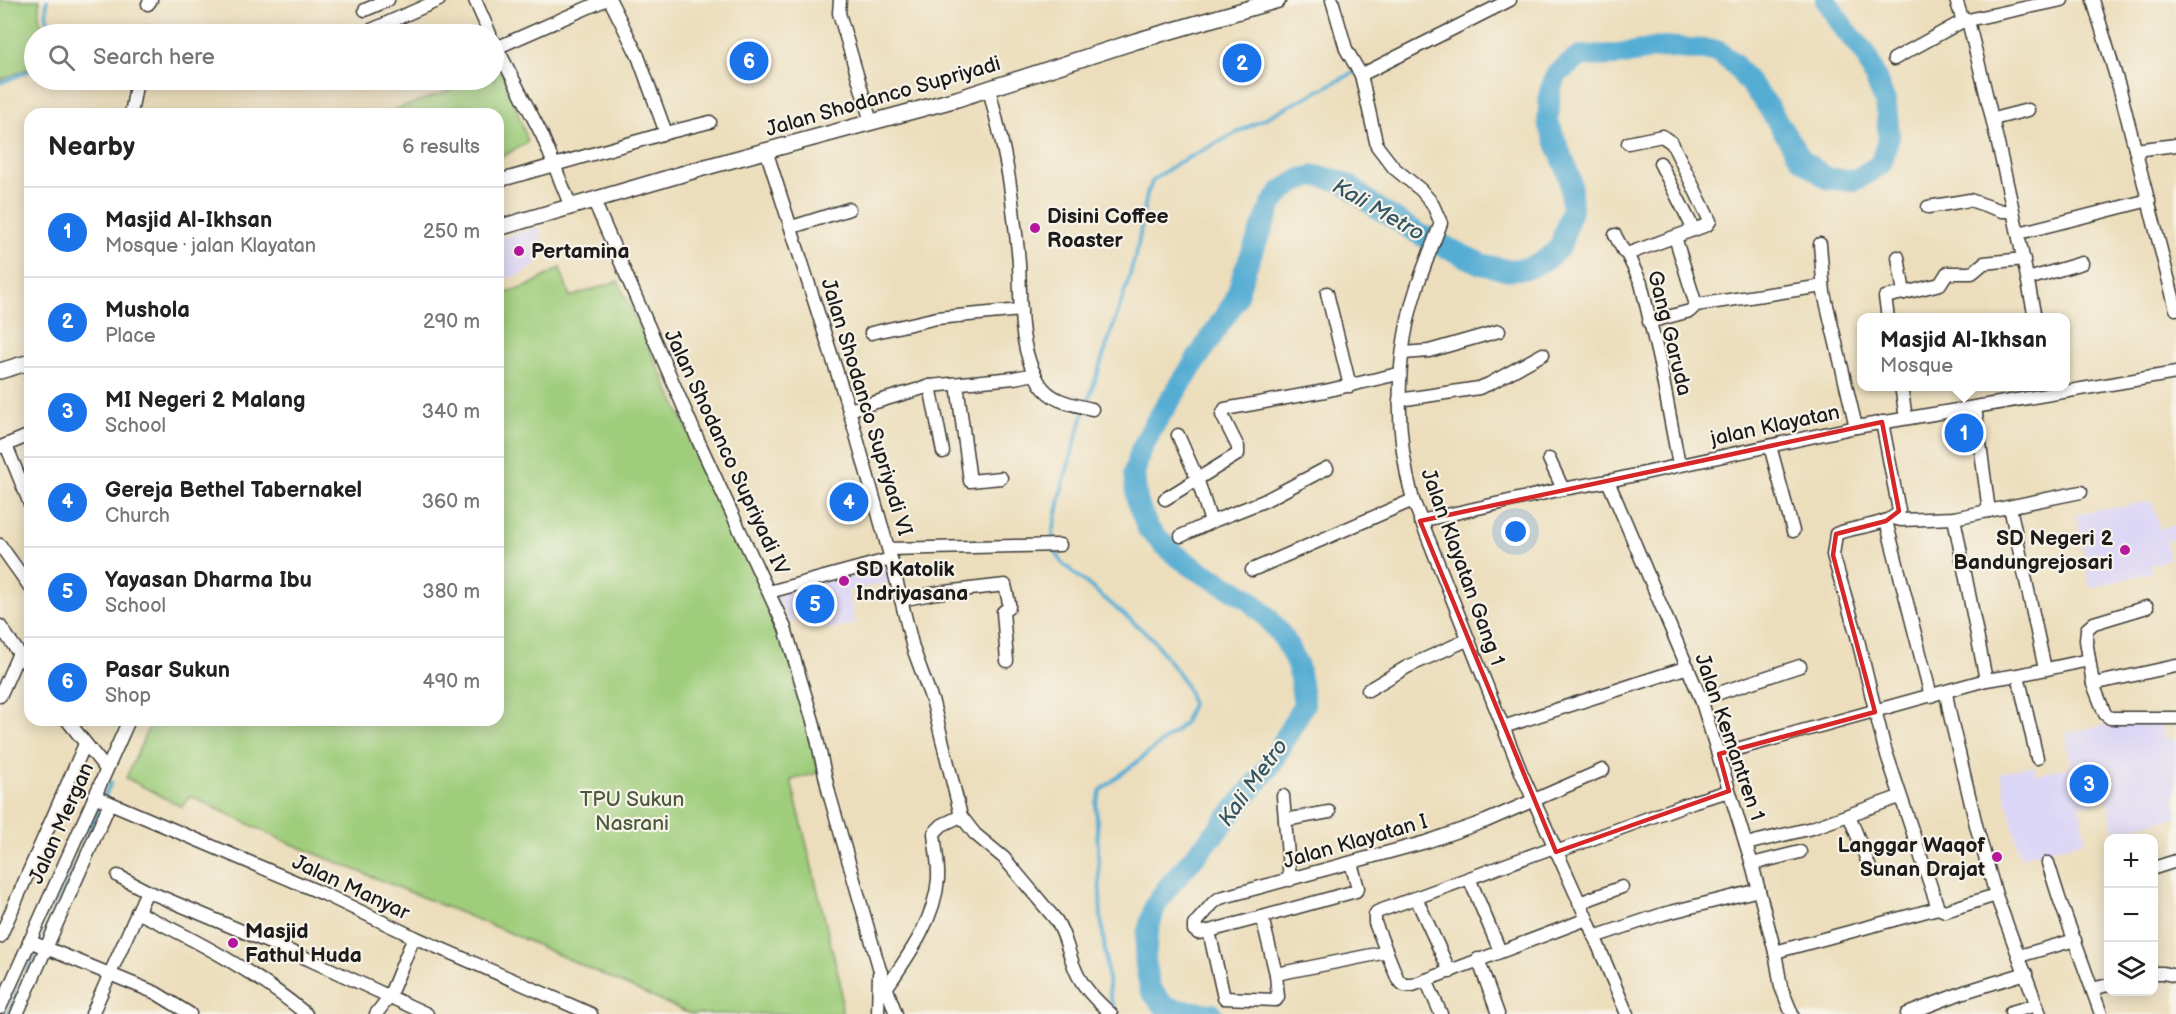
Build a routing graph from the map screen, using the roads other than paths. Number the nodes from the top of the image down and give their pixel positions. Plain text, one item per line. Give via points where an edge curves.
1 (388, 0) edge
2 (439, 0) edge
3 (475, 0) edge
4 (605, 0) edge
5 (610, 0) edge
6 (840, 0) edge
7 (1278, 0) edge
8 (1332, 0) edge
9 (1510, 0) edge
10 (1956, 0) edge
11 (2062, 0) edge
12 (2093, 0) edge
13 (2031, 3) edge
14 (365, 10) dead end
15 (1966, 21) junction
16 (385, 24) edge
17 (486, 24) edge
18 (504, 41) edge
19 (1894, 59) dead end
20 (504, 63) edge
21 (1359, 72) junction
22 (989, 89) junction
23 (135, 90) edge
24 (132, 108) edge
25 (2028, 110) dead end
26 (1993, 119) junction
27 (710, 122) dead end
28 (871, 122) junction
29 (666, 133) junction
30 (1628, 143) dead end
31 (2176, 145) edge
32 (766, 150) junction
33 (2135, 150) junction
34 (555, 164) junction
35 (1660, 164) dead end
36 (504, 179) edge
37 (594, 201) junction
38 (2149, 201) junction
39 (571, 207) junction
40 (1928, 207) dead end
41 (849, 209) dead end
42 (2013, 211) junction
43 (504, 226) edge
44 (792, 227) junction
45 (1694, 230) junction
46 (2019, 233) junction
47 (1615, 235) dead end
48 (1675, 237) junction
49 (1820, 244) dead end
50 (1627, 254) junction
51 (1898, 257) dead end
52 (2024, 259) junction
53 (2082, 263) dead end
54 (2028, 279) junction
55 (1823, 286) junction
56 (1327, 293) dead end
57 (1904, 293) junction
58 (1696, 305) junction
59 (2176, 309) edge
60 (1021, 310) junction
61 (1887, 313) edge
62 (2034, 313) edge
63 (1649, 322) junction
64 (1499, 331) dead end
65 (872, 333) dead end
66 (1403, 353) junction
67 (1543, 354) dead end
68 (24, 364) edge
69 (0, 371) edge
70 (2176, 373) edge
71 (1398, 374) junction
72 (1035, 375) junction
73 (957, 384) junction
74 (930, 386) junction
75 (1350, 386) junction
76 (2070, 387) edge
77 (1902, 391) edge
78 (2043, 391) edge
79 (1400, 400) junction
80 (1086, 407) dead end
81 (1975, 407) junction
82 (849, 410) junction
83 (1906, 418) junction
84 (1882, 422) junction
85 (1856, 427) junction
86 (1178, 435) dead end
87 (24, 437) edge
88 (3, 446) edge
89 (1770, 446) junction
90 (943, 452) dead end
91 (1549, 459) dead end
92 (1679, 465) junction
93 (1327, 468) dead end
94 (1002, 477) dead end
95 (1197, 478) junction
96 (1608, 481) junction
97 (1563, 489) junction
98 (24, 491) edge
99 (2081, 492) dead end
100 (1165, 499) dead end
101 (1413, 500) junction
102 (2010, 507) junction
103 (1989, 511) junction
104 (1954, 518) junction
105 (1889, 519) junction
106 (1420, 521) junction
107 (1210, 522) junction
108 (1793, 531) dead end
109 (1181, 536) dead end
110 (0, 545) edge
111 (1054, 545) dead end
112 (890, 554) junction
113 (1252, 570) dead end
114 (24, 579) edge
115 (769, 592) junction
116 (901, 600) junction
117 (2147, 607) dead end
118 (0, 626) edge
119 (1467, 640) junction
120 (19, 653) junction
121 (24, 660) edge
122 (2089, 660) junction
123 (1007, 661) dead end
124 (1800, 666) dead end
125 (2176, 666) edge
126 (1688, 667) junction
127 (2045, 669) junction
128 (2018, 675) junction
129 (1986, 680) junction
130 (2093, 684) junction
131 (1368, 690) dead end
132 (1946, 693) junction
133 (0, 696) edge
134 (1931, 696) junction
135 (1701, 699) junction
136 (1875, 712) junction
137 (2176, 718) edge
138 (72, 726) edge
139 (126, 726) edge
140 (1503, 728) junction
141 (85, 744) junction
142 (1719, 754) junction
143 (2037, 758) dead end
144 (106, 769) junction
145 (1602, 770) dead end
146 (1729, 791) junction
147 (1283, 796) dead end
148 (1899, 797) junction
149 (102, 799) junction
150 (1534, 802) junction
151 (1329, 812) dead end
152 (1849, 815) junction
153 (961, 816) junction
154 (1285, 820) junction
155 (1746, 844) junction
156 (1555, 850) junction
157 (1800, 852) dead end
158 (2176, 861) edge
159 (2048, 862) dead end
160 (1351, 863) junction
161 (1752, 864) junction
162 (2158, 867) edge
163 (1870, 868) dead end
164 (118, 876) dead end
165 (1469, 878) junction
166 (1290, 880) junction
167 (1622, 887) dead end
168 (1759, 890) junction
169 (147, 891) junction
170 (1996, 895) junction
171 (1416, 898) junction
172 (1580, 903) junction
173 (1938, 908) junction
174 (138, 912) junction
175 (1262, 917) junction
176 (1587, 919) junction
177 (1209, 931) junction
178 (414, 937) junction
179 (1594, 937) junction
180 (0, 938) edge
181 (2075, 940) junction
182 (29, 941) junction
183 (46, 949) junction
184 (1500, 951) junction
185 (1387, 952) junction
186 (1775, 952) junction
187 (2019, 956) junction
188 (1478, 959) junction
189 (879, 967) junction
190 (1450, 972) junction
191 (2026, 973) junction
192 (2158, 973) edge
193 (109, 974) junction
194 (1276, 974) junction
195 (2176, 976) edge
196 (1426, 980) junction
197 (2104, 986) edge
198 (887, 987) junction
199 (2092, 989) junction
200 (389, 997) junction
201 (0, 1008) edge
202 (2038, 1010) edge
203 (2011, 1012) dead end
204 (18, 1014) edge
205 (92, 1014) edge
206 (190, 1014) edge
207 (306, 1014) edge
208 (376, 1014) edge
209 (427, 1014) edge
210 (591, 1014) edge
211 (878, 1014) edge
212 (896, 1014) edge
213 (1111, 1014) edge
214 (1441, 1014) edge
215 (1498, 1014) edge
216 (1627, 1014) edge
217 (1792, 1014) edge
218 (1906, 1014) edge
219 (2101, 1014) edge

1 - 14 street
2 - 16 street
3 - 17 street
4 - 18 street
5 - 29 street via 638,56
6 - 28 street via 839,12
7 - 22 main road, Jalan Shodanco Supriyadi
8 - 21 street, Jalan Klayatan Gang 1 via 1347,49
9 - 21 street
10 - 15 street
11 - 13 street
12 - 33 street
13 - 15 street
15 - 19 street
15 - 26 street
20 - 34 street
21 - 66 street, Jalan Klayatan Gang 1 via 1377,146 1394,168 1432,203 1441,223 1412,303
22 - 28 main road, Jalan Shodanco Supriyadi
22 - 60 street via 1007,162
23 - 24 street
25 - 26 street
26 - 42 street
27 - 29 street
28 - 32 main road, Jalan Shodanco Supriyadi
29 - 34 street
30 - 45 street via 1662,136 1672,143 1710,222
31 - 33 street
32 - 37 main road, Jalan Shodanco Supriyadi
32 - 44 street, Jalan Shodanco Supriyadi VI
33 - 38 street
34 - 36 street
34 - 39 street
35 - 45 street
37 - 39 main road, Jalan Shodanco Supriyadi
37 - 115 street, Jalan Shodanco Supriyadi IV
38 - 46 street
38 - 59 street
39 - 43 main road, Jalan Shodanco Supriyadi
40 - 42 street via 1970,200
41 - 44 street
42 - 46 street
44 - 82 street, Jalan Shodanco Supriyadi VI
45 - 48 street, Gang Garuda
46 - 52 street
47 - 50 street
48 - 50 street, Gang Garuda
48 - 58 street
49 - 55 street
50 - 63 street, Gang Garuda via 1641,283
51 - 57 street
52 - 54 street
52 - 57 street via 1984,263 1972,273 1947,273 1940,284
53 - 54 street
54 - 62 street
55 - 58 street
55 - 85 street
56 - 75 street
57 - 61 street via 1885,297
58 - 63 street via 1690,311
60 - 65 street via 937,318
60 - 72 street via 1025,346
63 - 92 street, Gang Garuda
64 - 66 street via 1429,351
66 - 71 street, Jalan Klayatan Gang 1
67 - 79 street via 1489,384
68 - 69 main road
70 - 76 street, jalan Klayatan
71 - 75 street
71 - 79 street, Jalan Klayatan Gang 1
72 - 73 street
72 - 80 street via 1053,397
73 - 74 street
73 - 94 street via 970,481
74 - 82 street
74 - 90 street
75 - 95 street via 1225,409 1222,415 1238,454
77 - 83 street
78 - 81 street, jalan Klayatan
79 - 101 street, Jalan Klayatan Gang 1 via 1403,454
81 - 83 street, jalan Klayatan
81 - 103 street
82 - 112 street, Jalan Shodanco Supriyadi VI
83 - 84 street, jalan Klayatan
84 - 85 street, jalan Klayatan
84 - 105 street via 1899,511
85 - 89 street, jalan Klayatan
86 - 95 street
87 - 88 street
88 - 98 street
89 - 92 street, jalan Klayatan
89 - 108 street
91 - 97 street
92 - 96 street, jalan Klayatan
93 - 107 street
95 - 100 street
95 - 107 street
96 - 97 street, jalan Klayatan
96 - 126 street, Jalan Kemantren 1
97 - 106 street, jalan Klayatan
99 - 102 street
101 - 106 street, Jalan Klayatan Gang 1
101 - 113 street
102 - 103 street
102 - 127 street
103 - 104 street
104 - 105 street
104 - 129 street
105 - 134 street
105 - 136 street via 1845,530 1836,534 1833,543
106 - 119 street, Jalan Klayatan Gang 1
107 - 109 street
110 - 114 street
111 - 112 street
112 - 115 street
112 - 116 street, Jalan Shodanco Supriyadi VI
115 - 189 street, Jalan Shodanco Supriyadi IV via 785,628 813,721 829,793
116 - 123 street via 1005,585 1009,603 1003,612
116 - 153 street, Jalan Shodanco Supriyadi VI via 933,703
117 - 122 street via 2090,626 2085,634
118 - 120 street
119 - 131 street
119 - 140 street, Jalan Klayatan Gang 1
120 - 121 street
120 - 133 street
122 - 127 street
122 - 130 street
124 - 135 street
125 - 130 street
126 - 135 street, Jalan Kemantren 1
126 - 140 street
127 - 128 street
128 - 129 street
128 - 143 street
129 - 132 street
130 - 137 street via 2110,718
132 - 134 street
132 - 170 street
134 - 136 street
135 - 142 street, Jalan Kemantren 1
136 - 142 street
136 - 148 street
138 - 141 street
139 - 144 street, Jalan Mergan
140 - 150 street, Jalan Klayatan Gang 1
141 - 144 street
141 - 180 street
142 - 146 street, Jalan Kemantren 1
144 - 149 street, Jalan Mergan
145 - 150 street, Jalan Klayatan I
146 - 155 street, Jalan Kemantren 1
146 - 156 street
147 - 154 street
148 - 152 street
148 - 173 street
149 - 178 street, Jalan Manyar
149 - 182 street, Jalan Mergan
149 - 183 street
150 - 156 street, Jalan Klayatan Gang 1
150 - 160 street, Jalan Klayatan I via 1426,842
151 - 154 street
152 - 155 street
152 - 163 street
153 - 198 street via 934,833 938,876 933,906
153 - 213 street via 975,834 1004,858 1063,929 1078,975
154 - 166 street
155 - 161 street, Jalan Kemantren 1
156 - 165 street
156 - 172 street, Jalan Klayatan Gang 1
157 - 161 street
158 - 162 street
159 - 181 street
160 - 166 street, Jalan Klayatan I
160 - 175 street via 1356,891
161 - 168 street, Jalan Kemantren 1
164 - 169 street
165 - 171 street
165 - 184 street
166 - 177 street, Jalan Klayatan I via 1220,898 1194,925 1198,933
167 - 172 street
168 - 179 street via 1663,914
168 - 186 street, Jalan Kemantren 1
169 - 174 street
169 - 200 street
170 - 173 street via 1945,911
170 - 187 street
171 - 185 street via 1381,909 1375,915
171 - 190 street
172 - 176 street, Jalan Klayatan Gang 1
173 - 186 street
174 - 193 street
174 - 207 street via 216,953
175 - 177 street
175 - 194 street
176 - 179 street, Jalan Klayatan Gang 1
176 - 184 street
177 - 194 street via 1224,998 1276,1000
178 - 200 street
178 - 210 street, Jalan Manyar
179 - 216 street, Jalan Klayatan Gang 1
181 - 187 street
181 - 199 street
182 - 183 street
182 - 201 street, Jalan Mergan
183 - 193 street
183 - 204 street
184 - 188 street
185 - 194 street
185 - 196 street via 1401,983 1408,986
186 - 217 street, Jalan Kemantren 1 via 1781,987
187 - 191 street
188 - 190 street
188 - 215 street
189 - 198 street
189 - 211 street
190 - 196 street
191 - 202 street
191 - 218 street
192 - 195 street
193 - 205 street
193 - 206 street via 156,993
196 - 214 street
197 - 199 street
198 - 212 street
199 - 219 street
200 - 208 street
200 - 209 street
202 - 203 street

